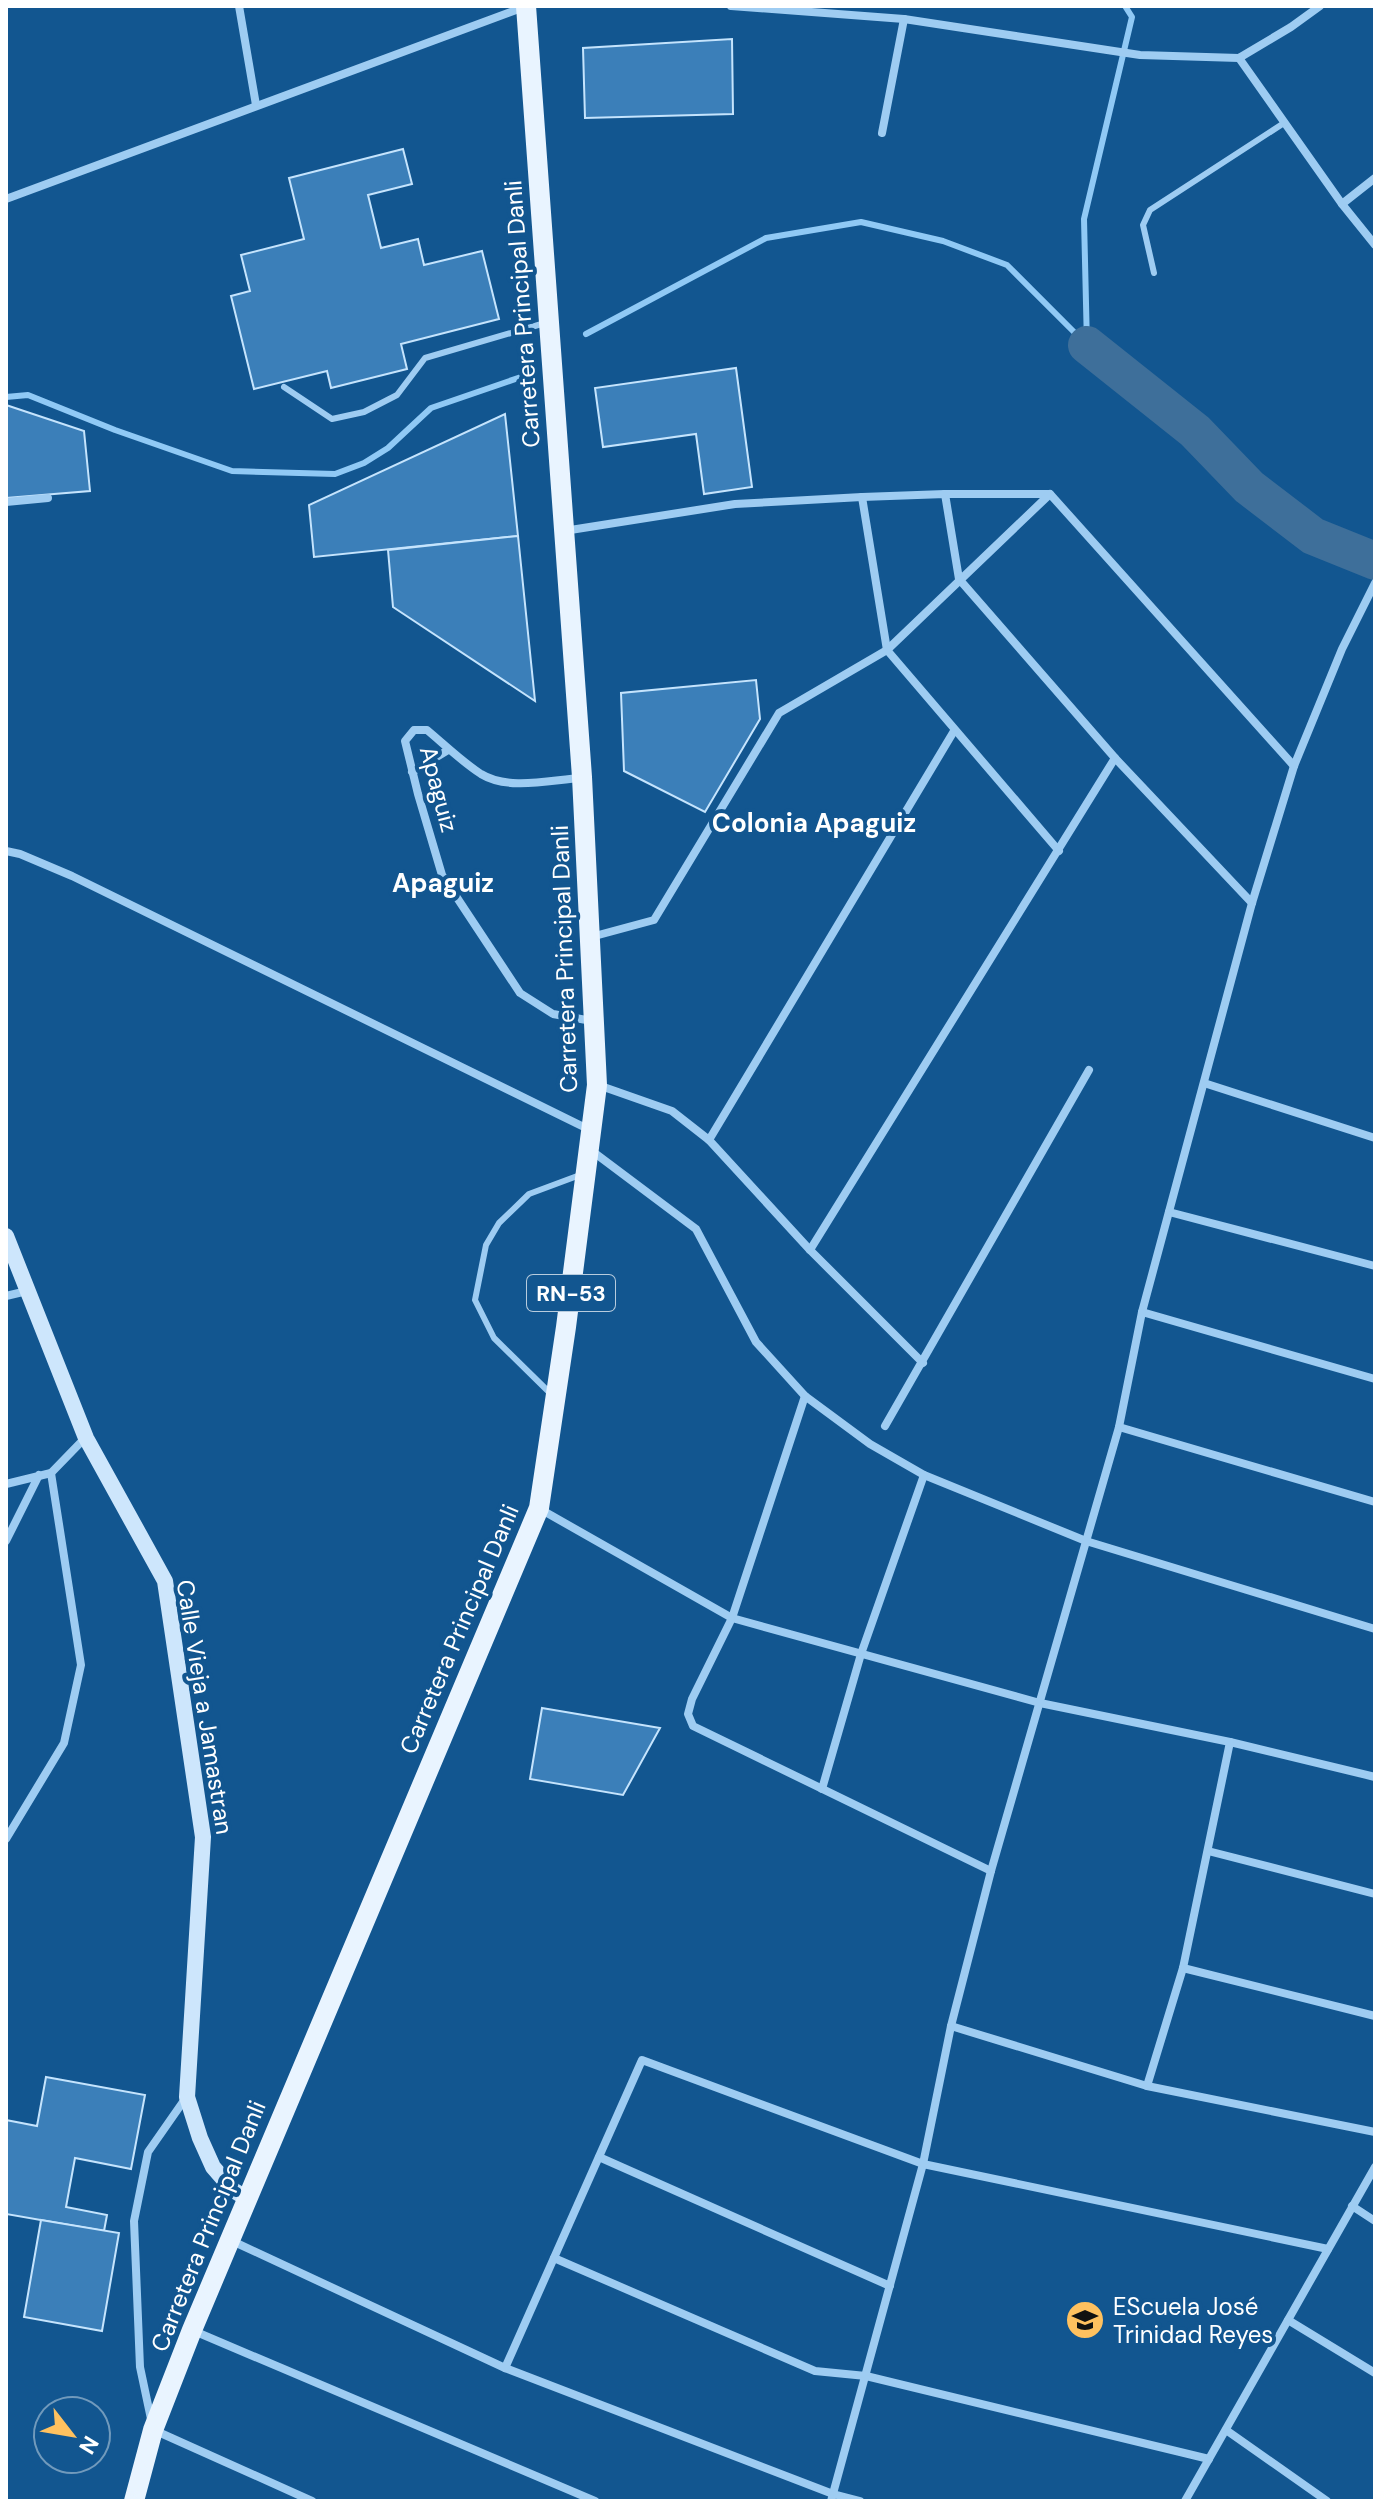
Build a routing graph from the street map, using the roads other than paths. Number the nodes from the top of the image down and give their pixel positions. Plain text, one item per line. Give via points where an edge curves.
1 (239, 6) edge
2 (526, 6) edge
3 (533, 6) edge
4 (731, 6) edge
5 (1320, 6) edge
6 (904, 19) junction
7 (1239, 58) junction
8 (256, 105) junction
9 (1284, 123) junction
10 (882, 133) dead end
11 (1375, 178) edge
12 (6, 199) edge
13 (1342, 204) junction
14 (1375, 245) edge
15 (1154, 273) dead end
16 (549, 322) junction
17 (284, 387) dead end
18 (945, 494) junction
19 (1050, 494) junction
20 (862, 497) junction
21 (48, 498) dead end
22 (6, 502) edge
23 (564, 531) junction
24 (959, 579) junction
25 (1375, 583) edge
26 (887, 650) junction
27 (954, 731) junction
28 (448, 750) junction
29 (1115, 758) junction
30 (1294, 766) junction
31 (412, 772) junction
32 (582, 777) junction
33 (6, 851) edge
34 (1059, 851) junction
35 (1252, 903) junction
36 (590, 937) junction
37 (592, 1021) junction
38 (1089, 1070) dead end
39 (1204, 1083) junction
40 (597, 1085) junction
41 (1375, 1138) edge
42 (709, 1140) junction
43 (592, 1141) junction
44 (588, 1173) junction
45 (1169, 1212) junction
46 (6, 1236) edge
47 (810, 1250) junction
48 (1375, 1266) edge
49 (28, 1291) junction
50 (6, 1296) edge
51 (1142, 1312) junction
52 (923, 1363) junction
53 (1375, 1379) edge
54 (805, 1396) junction
55 (555, 1399) junction
56 (885, 1426) dead end
57 (1119, 1427) junction
58 (86, 1438) junction
59 (51, 1473) junction
60 (39, 1475) junction
61 (924, 1475) junction
62 (6, 1484) edge
63 (1375, 1502) edge
64 (539, 1508) junction
65 (6, 1541) edge
66 (1086, 1541) junction
67 (732, 1618) junction
68 (1375, 1629) edge
69 (861, 1654) junction
70 (1040, 1703) junction
71 (1230, 1742) junction
72 (1375, 1777) edge
73 (822, 1789) junction
74 (6, 1839) edge
75 (1208, 1851) junction
76 (991, 1871) junction
77 (1375, 1894) edge
78 (1183, 1968) junction
79 (1375, 2016) edge
80 (951, 2026) junction
81 (1147, 2086) junction
82 (187, 2097) junction
83 (1375, 2132) edge
84 (599, 2157) junction
85 (923, 2164) junction
86 (1375, 2167) edge
87 (246, 2198) junction
88 (1352, 2206) junction
89 (1375, 2221) edge
90 (229, 2240) junction
91 (1328, 2249) junction
92 (554, 2258) junction
93 (890, 2286) junction
94 (1288, 2320) junction
95 (192, 2330) junction
96 (505, 2368) junction
97 (1375, 2373) edge
98 (866, 2376) junction
99 (153, 2430) junction
100 (1226, 2430) junction
101 (1209, 2459) junction
102 (832, 2498) edge
103 (134, 2501) edge
104 (312, 2501) edge
105 (595, 2501) edge
106 (860, 2501) edge
107 (1185, 2501) edge
108 (1327, 2501) edge

1 - 8 street
2 - 3 street
2 - 8 street
2 - 16 main road, Carretera Principal Danli / RN-53
4 - 6 street
5 - 7 street
6 - 7 street via 1105,51
6 - 10 street
7 - 9 street
8 - 12 street
9 - 13 street
9 - 15 lane via 1150,210 1143,225
11 - 13 street
13 - 14 street
16 - 17 lane via 425,358 397,395 364,412 332,419
16 - 23 main road, Carretera Principal Danli / RN-53
18 - 19 street
18 - 20 street
18 - 24 street
19 - 24 street
19 - 30 street
20 - 23 street via 735,504
20 - 26 street
21 - 22 street
23 - 32 main road, Carretera Principal Danli / RN-53
24 - 26 street
24 - 29 street
25 - 30 street
26 - 27 street
26 - 36 street via 779,713 654,920
27 - 34 street
27 - 42 street
28 - 31 street
28 - 31 street, Apaguiz via 427,730 414,730 405,741
28 - 32 street, Apaguiz via 484,776 512,783
29 - 34 street
29 - 35 street
30 - 35 street
31 - 37 street, Apaguiz via 442,875 520,993 553,1014
32 - 36 main road, Carretera Principal Danli / RN-53
33 - 43 street via 72,876
34 - 47 street
35 - 39 street
36 - 37 main road, Carretera Principal Danli / RN-53
37 - 40 main road, Carretera Principal Danli / RN-53
38 - 52 street
39 - 41 street
39 - 45 street
40 - 42 street via 672,1111
40 - 43 main road, Carretera Principal Danli / RN-53
42 - 47 street
43 - 44 main road, Carretera Principal Danli / RN-53
43 - 54 street via 696,1229 756,1342
44 - 55 main road, Carretera Principal Danli / RN-53
44 - 55 lane via 529,1194 499,1223 486,1245 475,1300 494,1338
45 - 48 street
45 - 51 street
46 - 49 street, Calle Vieja a Jamastran
47 - 52 street
49 - 50 street
49 - 58 street, Calle Vieja a Jamastran
51 - 53 street
51 - 57 street
52 - 56 street
54 - 61 street via 870,1444
54 - 67 street
55 - 64 main road, Carretera Principal Danli / RN-53
57 - 63 street
57 - 66 street
58 - 59 street
58 - 82 street, Calle Vieja a Jamastran via 165,1581 203,1837
59 - 60 street
59 - 74 street via 81,1665 64,1743
60 - 62 street
60 - 65 street
61 - 66 street
61 - 69 street
64 - 67 street
64 - 87 main road, Carretera Principal Danli / RN-53
66 - 68 street
66 - 70 street
67 - 69 street
67 - 73 street via 692,1699 688,1714 693,1726
69 - 70 street
69 - 73 street
70 - 71 street
70 - 76 street
71 - 72 street
71 - 75 street
73 - 76 street
75 - 77 street
75 - 78 street
76 - 80 street
78 - 79 street
78 - 81 street
80 - 81 street
80 - 85 street
81 - 83 street
82 - 87 street, Calle Vieja a Jamastran via 213,2167
82 - 99 street via 148,2152 134,2221 140,2367
84 - 85 street via 642,2060
84 - 92 street
84 - 93 street
85 - 91 street
85 - 93 street
86 - 88 street
87 - 90 main road, Carretera Principal Danli / RN-53
88 - 89 street
88 - 91 street
90 - 95 main road, Carretera Principal Danli / RN-53
90 - 96 street
91 - 94 street
92 - 96 street
92 - 98 street via 815,2371
93 - 98 street
94 - 97 street
94 - 100 street
95 - 99 main road, Carretera Principal Danli / RN-53
95 - 105 street
96 - 102 street
98 - 101 street
98 - 102 street
99 - 103 main road, Carretera Principal Danli / RN-53
99 - 104 street
100 - 101 street
100 - 108 street
101 - 107 street
102 - 106 street

